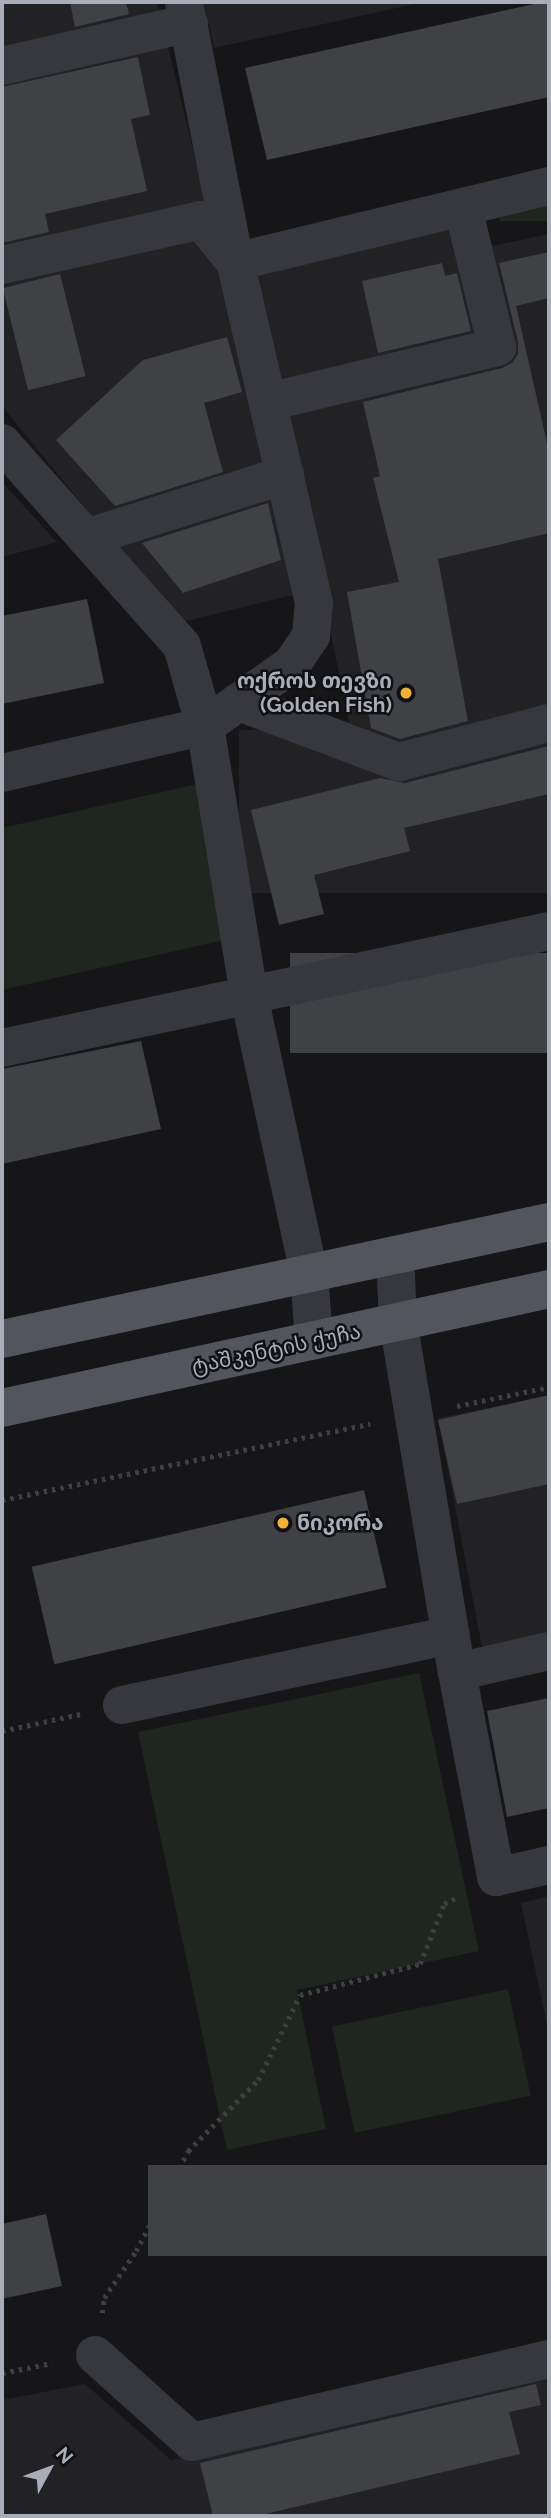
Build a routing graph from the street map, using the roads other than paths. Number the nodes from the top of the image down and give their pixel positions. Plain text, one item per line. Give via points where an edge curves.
1 (186, 12) edge
2 (2, 66) edge
3 (549, 186) edge
4 (463, 207) junction
5 (235, 262) junction
6 (2, 265) edge
7 (268, 402) junction
8 (2, 443) edge
9 (285, 475) junction
10 (86, 538) junction
11 (239, 702) junction
12 (549, 723) edge
13 (205, 726) junction
14 (2, 773) edge
15 (549, 931) edge
16 (248, 996) junction
17 (2, 1048) edge
18 (549, 1222) edge
19 (395, 1255) junction
20 (309, 1274) junction
21 (549, 1289) edge
22 (398, 1321) junction
23 (2, 1339) edge
24 (314, 1341) junction
25 (2, 1408) edge
26 (549, 1651) edge
27 (454, 1653) junction
28 (121, 1705) road end
29 (549, 1865) edge
30 (95, 2355) road end
31 (549, 2359) edge

1 - 2 street
1 - 5 street
3 - 4 street
4 - 5 street
4 - 7 street via 497,347
5 - 6 street via 201,220
5 - 7 street
7 - 9 street
8 - 10 street
9 - 10 street
9 - 11 street via 314,603 311,636 292,664
10 - 13 street via 182,646
11 - 12 street via 399,762
11 - 13 street
13 - 14 street
13 - 16 street
15 - 16 street
16 - 17 street
16 - 20 street
18 - 19 main road
19 - 20 main road
19 - 22 street
20 - 23 main road
20 - 24 street
21 - 22 main road, ტაშკენტის ქუჩა
22 - 24 main road, ტაშკენტის ქუჩა
22 - 27 street
24 - 25 main road, ტაშკენტის ქუჩა
26 - 27 street
27 - 28 street
27 - 29 street via 496,1877
30 - 31 street via 192,2442

